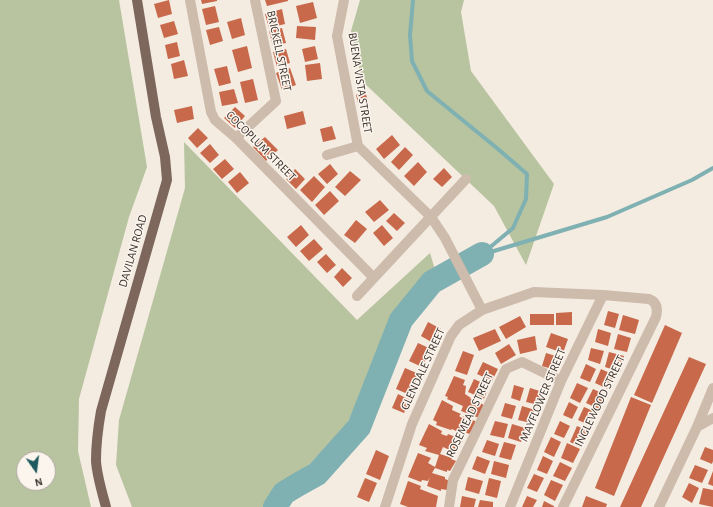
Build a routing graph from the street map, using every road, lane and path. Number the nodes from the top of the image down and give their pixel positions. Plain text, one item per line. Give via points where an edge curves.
1 (138, 0) edge
2 (190, 0) edge
3 (255, 0) edge
4 (344, 0) edge
5 (236, 138) junction
6 (358, 146) junction
7 (327, 155) dead end
8 (466, 179) dead end
9 (431, 217) junction
10 (374, 278) junction
11 (603, 295) junction
12 (357, 296) dead end
13 (656, 305) joint
14 (482, 310) junction
15 (561, 381) junction
16 (713, 388) edge
17 (713, 418) edge
18 (697, 427) junction
19 (106, 507) edge
20 (384, 507) edge
21 (449, 507) edge
22 (510, 507) edge
23 (563, 507) edge
24 (659, 507) edge

1 - 19 main road, DAVILAN ROAD via 167,180 101,411 96,462
2 - 5 street, COCOPLUM STREET via 210,112 215,120
3 - 5 street, BRICKELL STREET via 276,101
4 - 6 street, BUENA VISTA STREET via 337,36
5 - 10 street, COCOPLUM STREET
6 - 7 street, BUENA VISTA STREET
6 - 9 street, BUENA VISTA STREET
8 - 9 street
9 - 10 street
9 - 14 street, BUENA VISTA STREET via 445,238
10 - 12 street
11 - 13 street, GLENDALE STREET via 649,299
11 - 14 street, GLENDALE STREET via 534,292
11 - 15 street, MAYFLOWER STREET
13 - 23 street, INGLEWOOD STREET via 656,317
14 - 20 street, GLENDALE STREET via 459,325 451,336 412,424
15 - 21 street, ROSEMEAD STREET via 522,362 506,369 453,480
15 - 22 street, MAYFLOWER STREET
16 - 18 street
17 - 18 street
18 - 24 street

